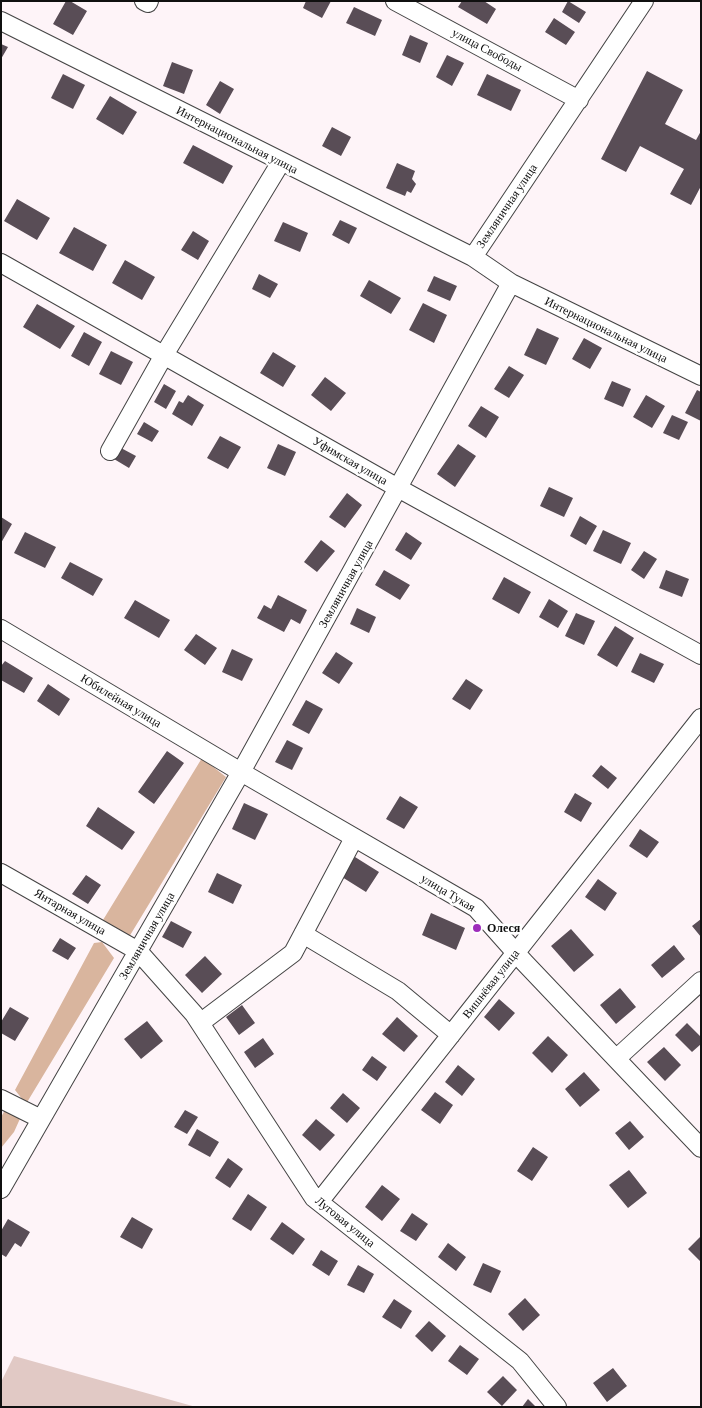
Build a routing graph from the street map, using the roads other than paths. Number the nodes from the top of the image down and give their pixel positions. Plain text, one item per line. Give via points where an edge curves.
1 (144, 1) edge
2 (149, 1) edge
3 (394, 1) edge
4 (644, 1) edge
5 (1, 21) edge
6 (579, 100) junction
7 (281, 162) junction
8 (474, 257) junction
9 (1, 263) edge
10 (511, 283) junction
11 (164, 355) junction
12 (701, 376) edge
13 (110, 451) dead end
14 (398, 488) junction
15 (1, 629) edge
16 (701, 655) edge
17 (701, 718) edge
18 (241, 772) junction
19 (354, 838) junction
20 (1, 873) edge
21 (303, 934) junction
22 (138, 951) junction
23 (516, 953) junction
24 (701, 981) edge
25 (200, 1023) junction
26 (451, 1035) junction
27 (617, 1058) junction
28 (1, 1099) edge
29 (41, 1119) junction
30 (701, 1148) edge
31 (1, 1189) edge
32 (319, 1202) junction
33 (557, 1407) edge

1 - 2 street
3 - 6 street, улица Свободы
4 - 6 street, Земляничная улица
5 - 7 street, Интернациональная улица
6 - 8 street, Земляничная улица
7 - 8 street, Интернациональная улица
7 - 11 street
8 - 10 street, Земляничная улица
9 - 11 street, Уфимская улица
10 - 12 street, Интернациональная улица
10 - 14 street, Земляничная улица
11 - 13 street
11 - 14 street, Уфимская улица
14 - 16 street, Уфимская улица
14 - 18 street, Земляничная улица
15 - 18 street, Юбилейная улица
17 - 23 street, Вишнёвая улица
18 - 19 street, улица Тукая
18 - 22 street, Земляничная улица
19 - 21 street
19 - 23 street, улица Тукая via 476,908
20 - 22 street, Янтарная улица
21 - 25 street via 293,953
21 - 26 street via 398,991
22 - 25 street, Луговая улица
22 - 29 street, Земляничная улица
23 - 26 street, Вишнёвая улица
23 - 27 street, улица Тукая
24 - 27 street
25 - 32 street, Луговая улица
26 - 32 street, Вишнёвая улица
27 - 30 street, улица Тукая
28 - 29 street
29 - 31 street, Земляничная улица
32 - 33 street, Луговая улица via 520,1361

